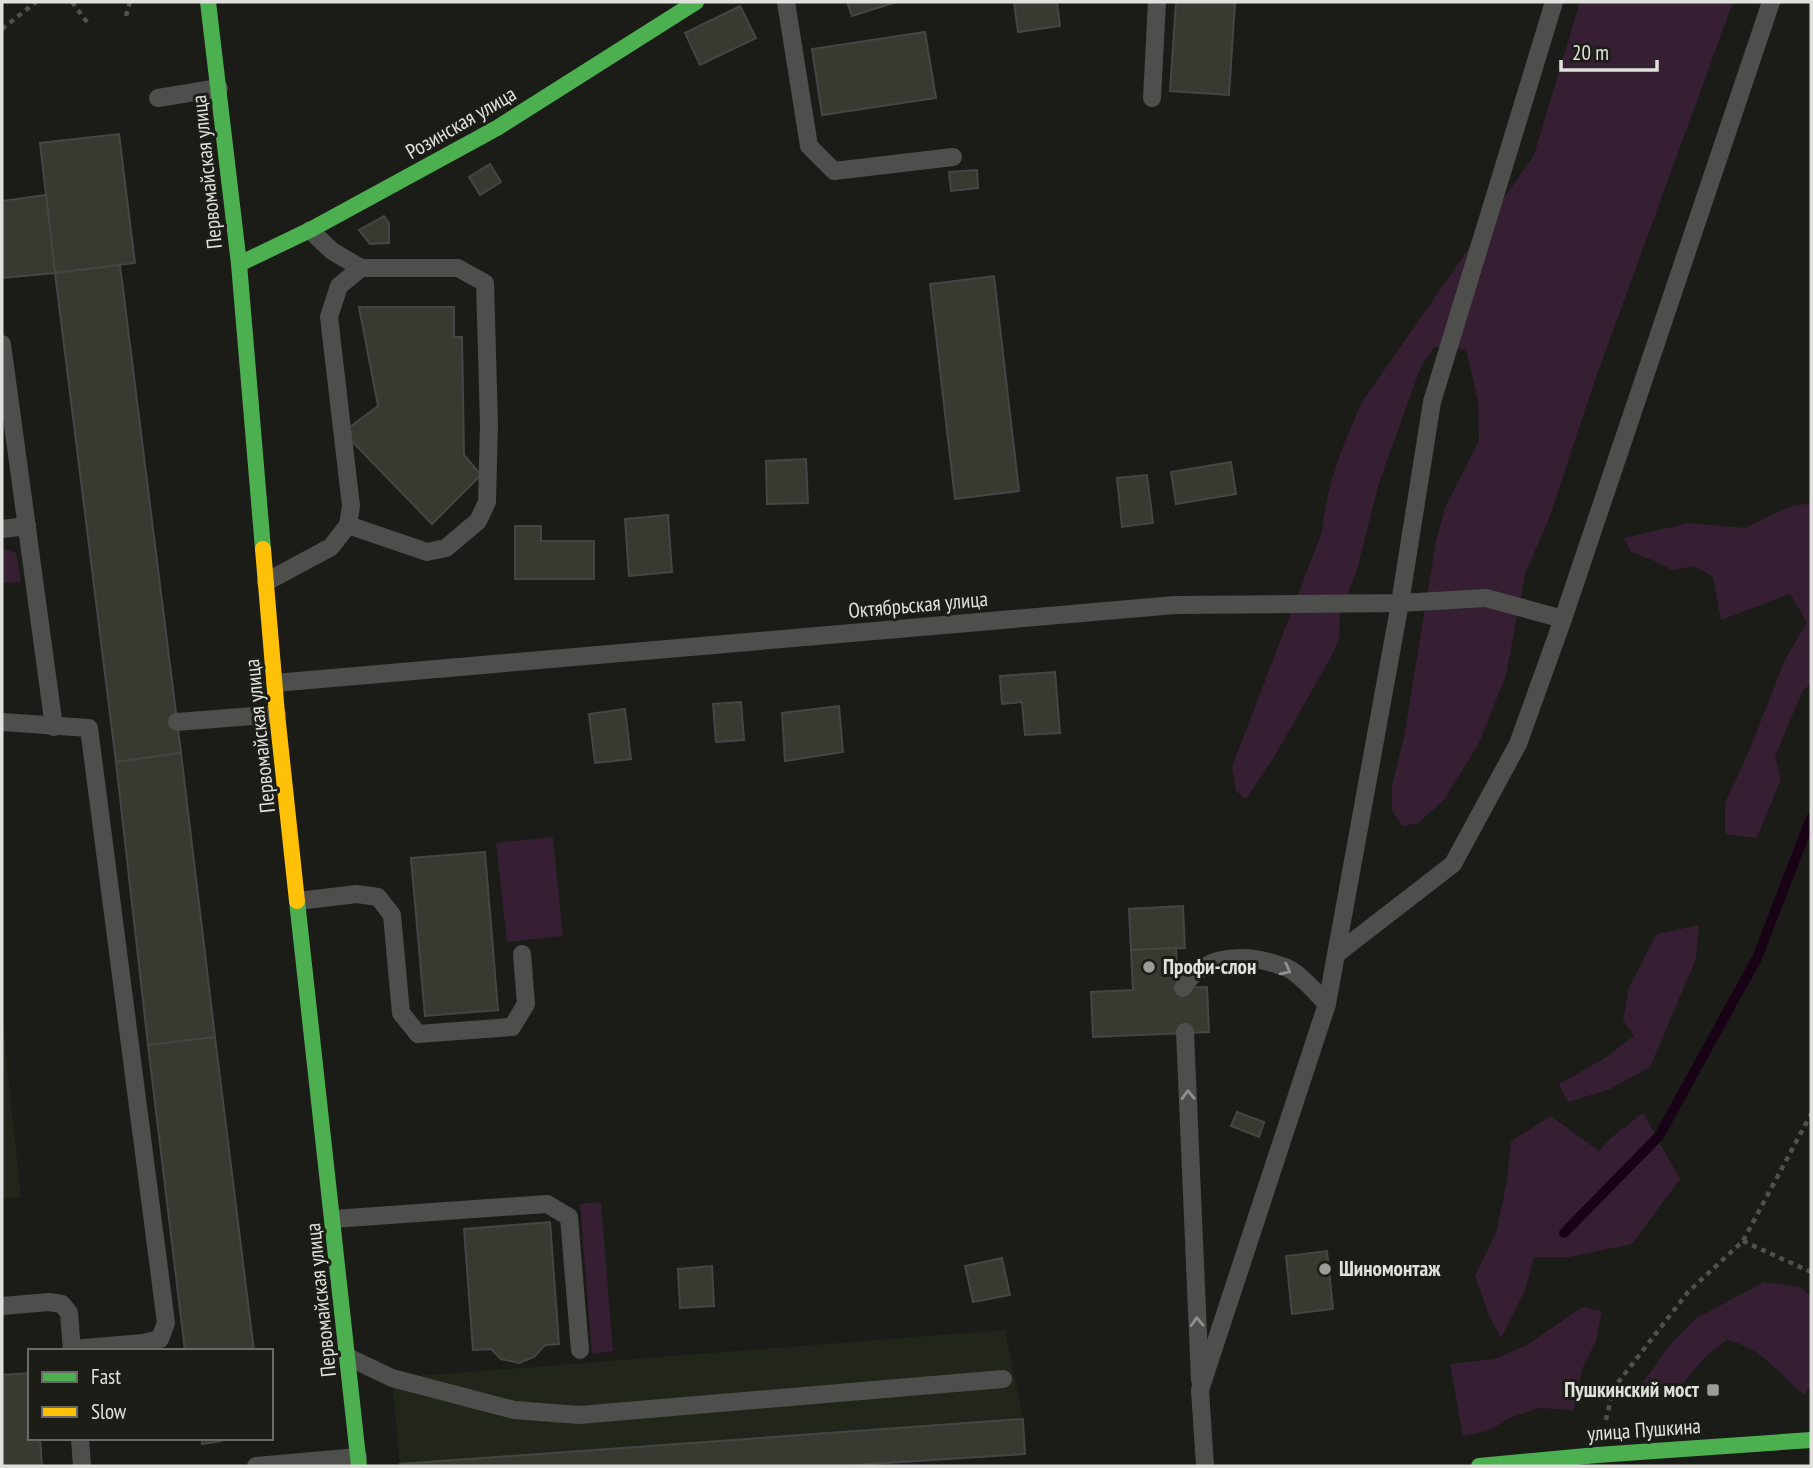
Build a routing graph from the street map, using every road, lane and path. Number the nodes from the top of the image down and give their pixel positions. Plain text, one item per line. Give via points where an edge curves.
1 (36, 2) edge
2 (72, 2) edge
3 (130, 2) edge
4 (208, 2) edge
5 (696, 2) edge
6 (786, 2) edge
7 (1157, 2) edge
8 (1554, 2) edge
9 (1771, 2) edge
10 (126, 16) dead end
11 (87, 22) dead end
12 (2, 29) edge
13 (219, 89) junction
14 (158, 98) dead end
15 (1152, 98) dead end
16 (953, 157) dead end
17 (310, 230) junction
18 (239, 264) junction
19 (361, 268) junction
20 (2, 344) edge
21 (348, 525) junction
22 (27, 526) junction
23 (2, 529) edge
24 (266, 582) junction
25 (1400, 603) junction
26 (1563, 619) junction
27 (275, 683) junction
28 (277, 714) junction
29 (2, 722) edge
30 (177, 722) dead end
31 (54, 727) junction
32 (298, 901) junction
33 (1338, 953) junction
34 (522, 954) dead end
35 (1184, 988) dead end
36 (1327, 1004) junction
37 (1185, 1032) dead end
38 (1811, 1114) edge
39 (333, 1219) junction
40 (1742, 1241) junction
41 (1811, 1272) edge
42 (2, 1306) edge
43 (72, 1349) edge
44 (80, 1349) edge
45 (580, 1350) dead end
46 (348, 1357) junction
47 (1003, 1379) dead end
48 (1200, 1390) junction
49 (80, 1440) edge
50 (1811, 1440) edge
51 (1597, 1454) junction
52 (359, 1462) edge
53 (82, 1466) edge
54 (256, 1466) edge
55 (1205, 1466) edge
56 (1479, 1466) edge

1 - 12 path
2 - 11 path
3 - 10 path
4 - 13 street, Первомайская улица
5 - 17 street, Розинская улица via 497,128
6 - 16 lane via 809,146 834,171
7 - 15 lane
8 - 25 lane via 1432,402
9 - 26 lane
13 - 14 lane
13 - 18 street, Первомайская улица
17 - 18 street, Розинская улица
17 - 19 lane via 332,251
18 - 24 street, Первомайская улица
19 - 21 lane via 339,286 329,317 351,506
19 - 21 lane via 458,268 485,283 487,502 478,522 446,548 427,552
20 - 22 lane
21 - 24 lane via 331,547
22 - 23 lane
22 - 31 lane
24 - 27 street, Первомайская улица
25 - 26 lane, Октябрьская улица via 1486,598
25 - 27 lane, Октябрьская улица via 1174,605
25 - 33 lane
26 - 33 lane via 1518,744 1453,864
27 - 28 street, Первомайская улица
28 - 30 lane
28 - 32 street, Первомайская улица
29 - 31 lane
31 - 44 lane via 89,728 166,1324 160,1339
32 - 34 lane via 357,894 378,897 392,915 401,1013 418,1034 512,1027 526,1004
32 - 39 street, Первомайская улица
33 - 36 lane
35 -> 36 lane via 1202,967 1222,959 1259,959 1291,970
36 - 48 lane
48 -> 37 lane
38 - 40 path
39 - 45 lane via 547,1204 569,1217
39 - 46 street, Первомайская улица
40 - 41 path
40 - 51 path via 1688,1292 1613,1389
42 - 43 lane via 62,1304 69,1313
46 - 47 lane via 392,1378 514,1410 579,1415
46 - 52 street, Первомайская улица
48 - 55 lane
49 - 53 lane
50 - 51 street, улица Пушкина
51 - 56 street, улица Пушкина
52 - 54 lane

